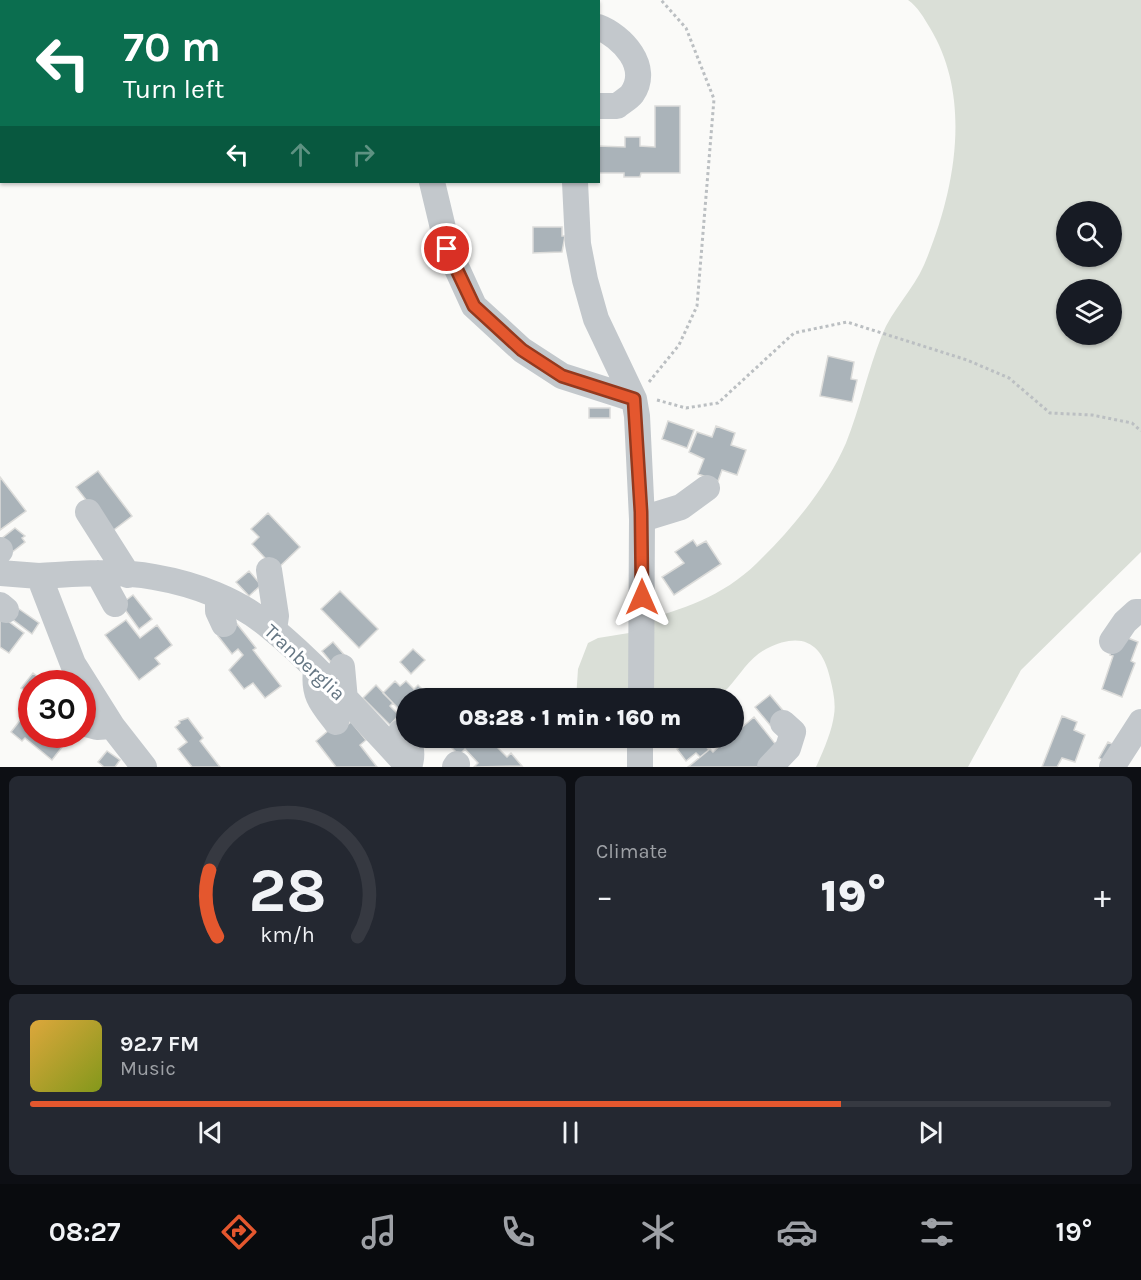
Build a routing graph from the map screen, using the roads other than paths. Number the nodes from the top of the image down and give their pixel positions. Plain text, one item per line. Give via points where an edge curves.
1 (600, 28) edge
2 (600, 105) edge
3 (432, 183) edge
4 (575, 183) edge
5 (636, 397) junction
6 (706, 488) dead end
7 (88, 512) dead end
8 (642, 519) junction
9 (269, 570) dead end
10 (0, 573) edge
11 (98, 573) junction
12 (128, 575) junction
13 (39, 576) junction
14 (218, 597) junction
15 (115, 604) dead end
16 (1141, 612) edge
17 (224, 624) dead end
18 (274, 630) junction
19 (1112, 641) dead end
20 (342, 667) dead end
21 (641, 688) edge
22 (341, 711) junction
23 (1141, 722) edge
24 (783, 723) dead end
25 (112, 726) junction
26 (96, 727) edge
27 (411, 748) edge
28 (640, 748) edge
29 (144, 767) edge
30 (409, 767) edge
31 (640, 767) edge
32 (770, 767) edge
33 (1112, 767) edge

1 - 2 street via 624,41 634,59 637,76 633,93 617,106
3 - 5 street via 447,249 474,306 522,350 562,376
4 - 5 street via 578,244 596,319
5 - 8 street
6 - 8 street via 681,507
7 - 12 street
8 - 21 street via 650,593
9 - 18 street via 276,616
10 - 13 street, Tranberglia
11 - 12 street, Tranberglia
11 - 13 street, Tranberglia
11 - 15 street
12 - 14 street, Tranberglia via 189,585
13 - 25 street via 73,664
14 - 17 street via 218,611
14 - 18 street, Tranberglia
16 - 19 street via 1125,622
18 - 22 street, Tranberglia via 316,671
20 - 22 street
22 - 30 street, Tranberglia
23 - 33 street
24 - 32 street via 793,732 788,748
25 - 26 street
25 - 29 street
27 - 30 street
28 - 31 street

